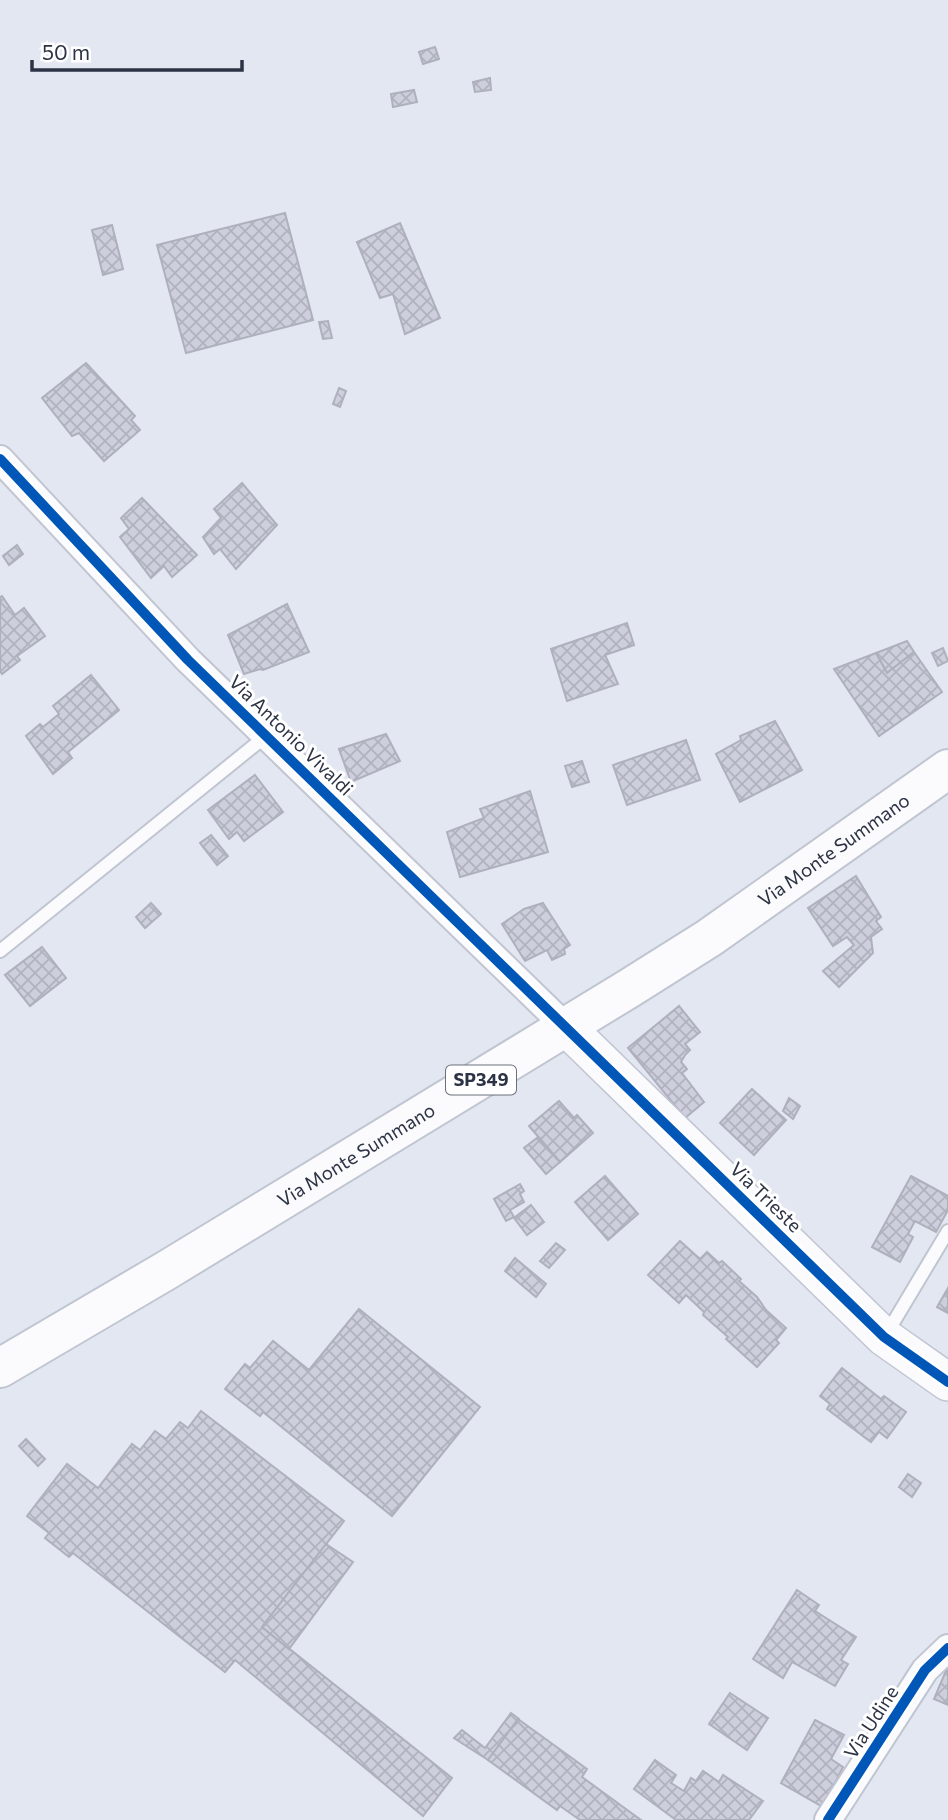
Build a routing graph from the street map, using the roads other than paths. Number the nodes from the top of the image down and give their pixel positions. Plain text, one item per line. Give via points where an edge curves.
1 (0, 459) edge
2 (266, 736) junction
3 (948, 769) edge
4 (0, 951) edge
5 (566, 1028) junction
6 (948, 1231) edge
7 (884, 1336) junction
8 (0, 1367) edge
9 (948, 1382) edge
10 (948, 1648) edge
11 (828, 1820) edge

1 - 2 street, Via Antonio Vivaldi via 188,660
2 - 4 lane
2 - 5 street, Via Antonio Vivaldi
3 - 5 main road, Via Monte Summano / SP349 via 709,938
5 - 7 street, Via Trieste
5 - 8 main road, Via Monte Summano / SP349
6 - 7 lane
7 - 9 street, Via Trieste
10 - 11 street, Via Udine via 925,1670

